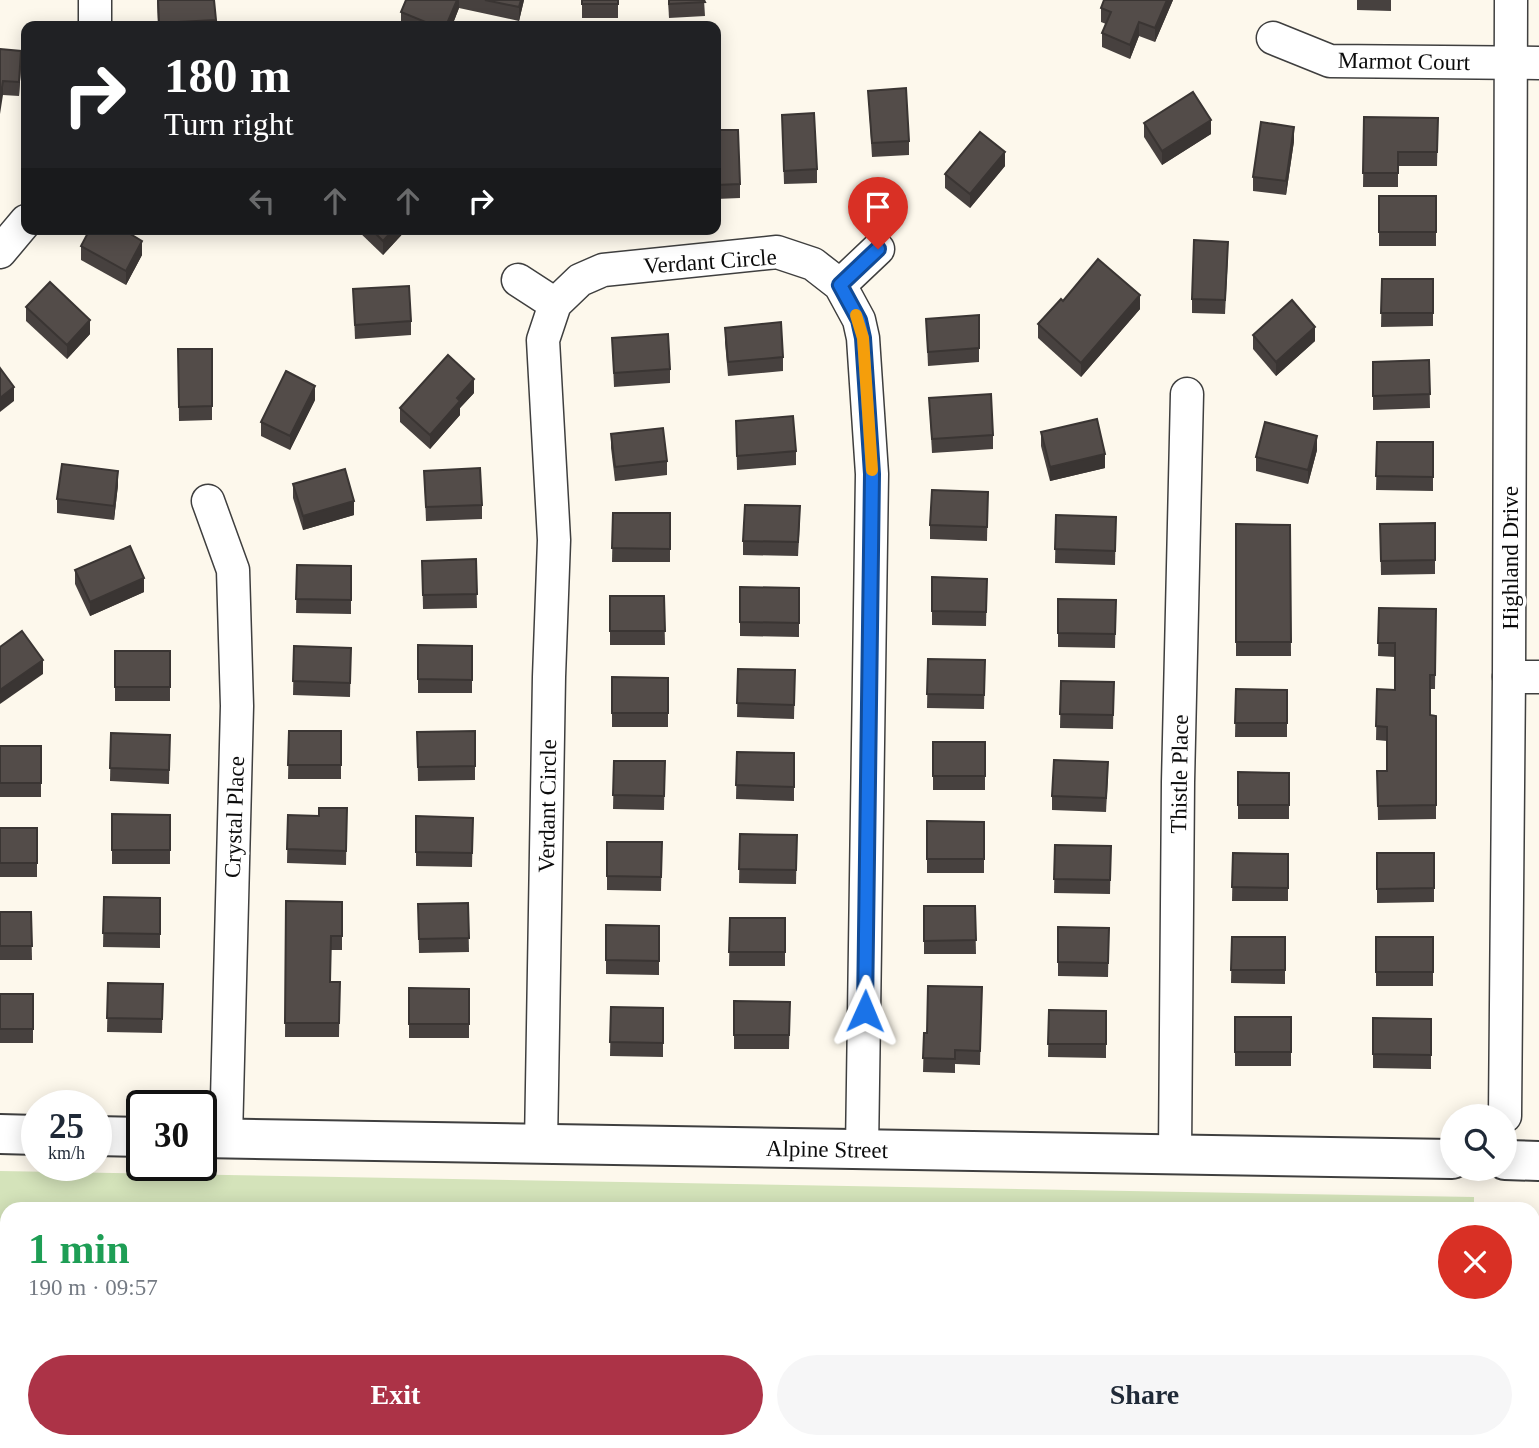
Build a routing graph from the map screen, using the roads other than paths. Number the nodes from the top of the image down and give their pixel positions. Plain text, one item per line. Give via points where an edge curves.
1 (95, 0) edge
2 (1511, 0) edge
3 (95, 21) edge
4 (1273, 38) dead end
5 (1525, 63) edge
6 (21, 227) edge
7 (878, 249) dead end
8 (0, 252) edge
9 (517, 280) dead end
10 (840, 285) junction
11 (555, 304) junction
12 (1525, 369) edge
13 (1187, 394) dead end
14 (208, 501) dead end
15 (1524, 677) edge
16 (216, 1090) edge
17 (1506, 1104) edge
18 (0, 1134) edge
19 (21, 1135) edge
20 (217, 1138) edge
21 (541, 1144) junction
22 (862, 1150) junction
23 (1175, 1153) junction
24 (1440, 1159) edge
25 (1517, 1160) edge
26 (1539, 1161) edge

1 - 3 street
2 - 5 street, Highland Drive
4 - 5 street, Marmot Court via 1330,61
5 - 12 street, Highland Drive
6 - 8 street
7 - 10 street
9 - 11 street
10 - 11 street, Verdant Circle via 813,264 777,252 603,271 580,280
10 - 22 street, Verdant Circle via 863,338 872,474
11 - 21 street, Verdant Circle via 543,340 554,540
12 - 15 street, Highland Drive
13 - 23 street, Thistle Place
14 - 16 street, Crystal Place via 233,570 237,692
15 - 17 street, Highland Drive
18 - 19 street
20 - 21 street, Alpine Street
21 - 22 street, Alpine Street
22 - 23 street, Alpine Street
23 - 24 street, Alpine Street
25 - 26 street

